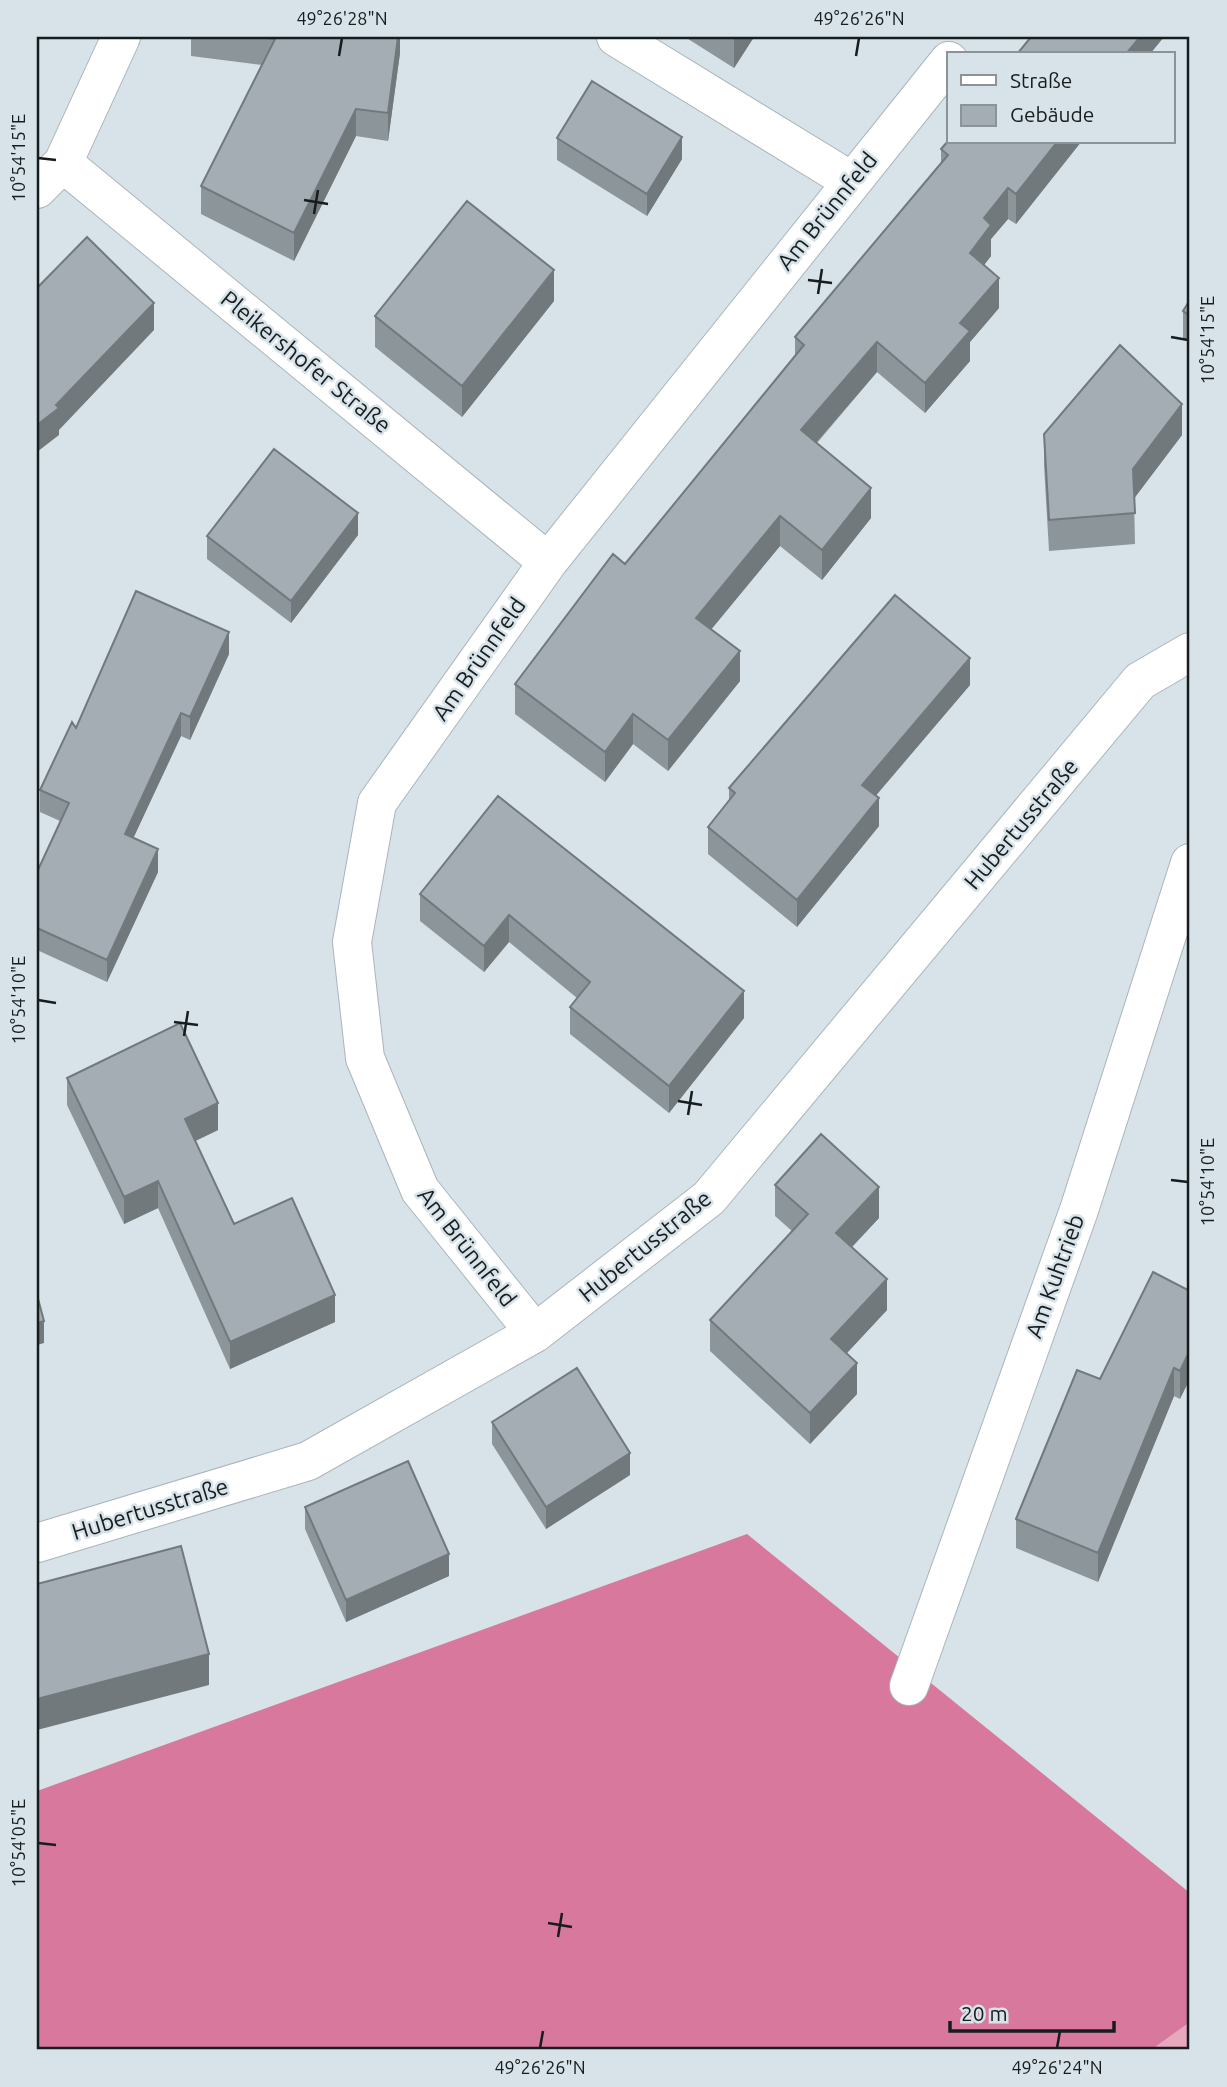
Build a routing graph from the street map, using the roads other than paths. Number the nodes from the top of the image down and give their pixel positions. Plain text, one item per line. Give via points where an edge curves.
1 (121, 37) edge
2 (616, 37) edge
3 (968, 37) edge
4 (956, 52) edge
5 (947, 63) edge
6 (64, 163) junction
7 (850, 181) junction
8 (37, 189) edge
9 (548, 562) junction
10 (1190, 652) edge
11 (1190, 863) edge
12 (535, 1334) junction
13 (37, 1544) edge
14 (909, 1686) dead end

1 - 6 street
2 - 7 street
3 - 4 street
5 - 7 street, Am Brünnfeld
6 - 8 street
6 - 9 street, Pleikershofer Straße
7 - 9 street, Am Brünnfeld
9 - 12 street, Am Brünnfeld via 377,803 352,942 365,1058 420,1190
10 - 12 street, Hubertusstraße via 1140,681 709,1198
11 - 14 street, Am Kuhtrieb via 1079,1210
12 - 13 street, Hubertusstraße via 308,1461

